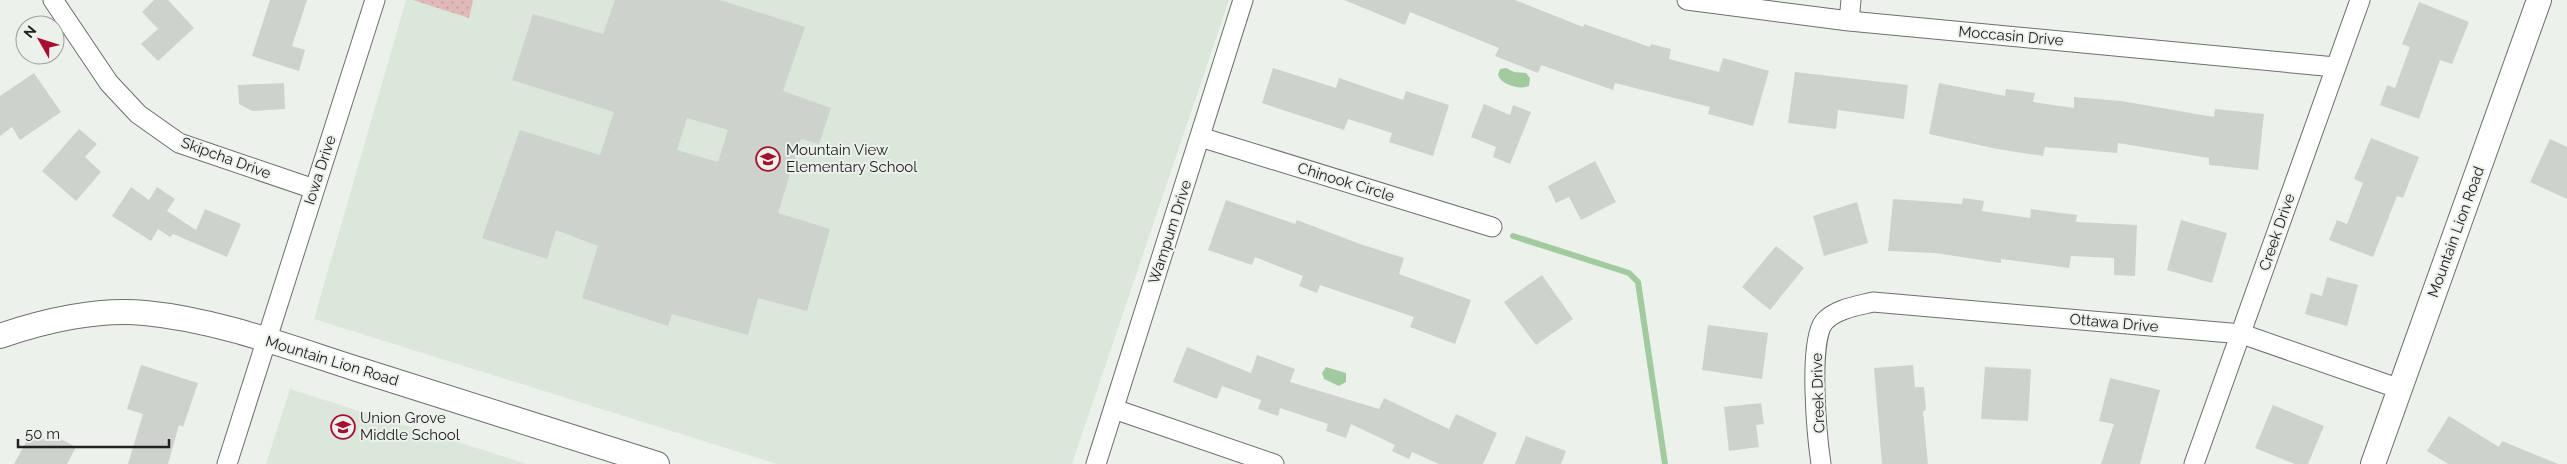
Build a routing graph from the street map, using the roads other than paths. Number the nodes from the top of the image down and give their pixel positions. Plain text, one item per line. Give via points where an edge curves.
1 (53, 0) edge
2 (375, 0) edge
3 (1243, 0) edge
4 (1687, 0) edge
5 (1851, 0) edge
6 (2360, 0) edge
7 (2539, 0) edge
8 (1849, 21) junction
9 (2335, 67) junction
10 (1200, 137) junction
11 (314, 189) junction
12 (1492, 227) dead end
13 (1824, 323) joint
14 (2242, 334) junction
15 (0, 336) edge
16 (267, 340) junction
17 (2400, 389) junction
18 (1114, 409) junction
19 (228, 464) edge
20 (657, 464) edge
21 (1096, 464) edge
22 (1274, 464) edge
23 (1821, 464) edge
24 (2194, 464) edge
25 (2373, 464) edge

1 - 11 street, Skipcha Drive via 109,84 138,114 179,143
2 - 11 street, Iowa Drive
3 - 10 street, Wampum Drive
4 - 8 street, Moccasin Drive
5 - 8 street
6 - 9 street, Creek Drive
7 - 17 street, Mountain Lion Road
8 - 9 street, Moccasin Drive
9 - 14 street, Creek Drive
10 - 12 street, Chinook Circle
10 - 18 street, Wampum Drive
11 - 16 street, Iowa Drive
13 - 14 street, Ottawa Drive via 1844,309 1873,302
13 - 23 street, Creek Drive via 1814,354
14 - 17 street, Ottawa Drive
14 - 24 street, Creek Drive
15 - 16 street, Mountain Lion Road via 60,319 143,312 200,321
16 - 19 street, Iowa Drive
16 - 20 street, Mountain Lion Road
17 - 25 street, Mountain Lion Road
18 - 21 street, Wampum Drive
18 - 22 street

